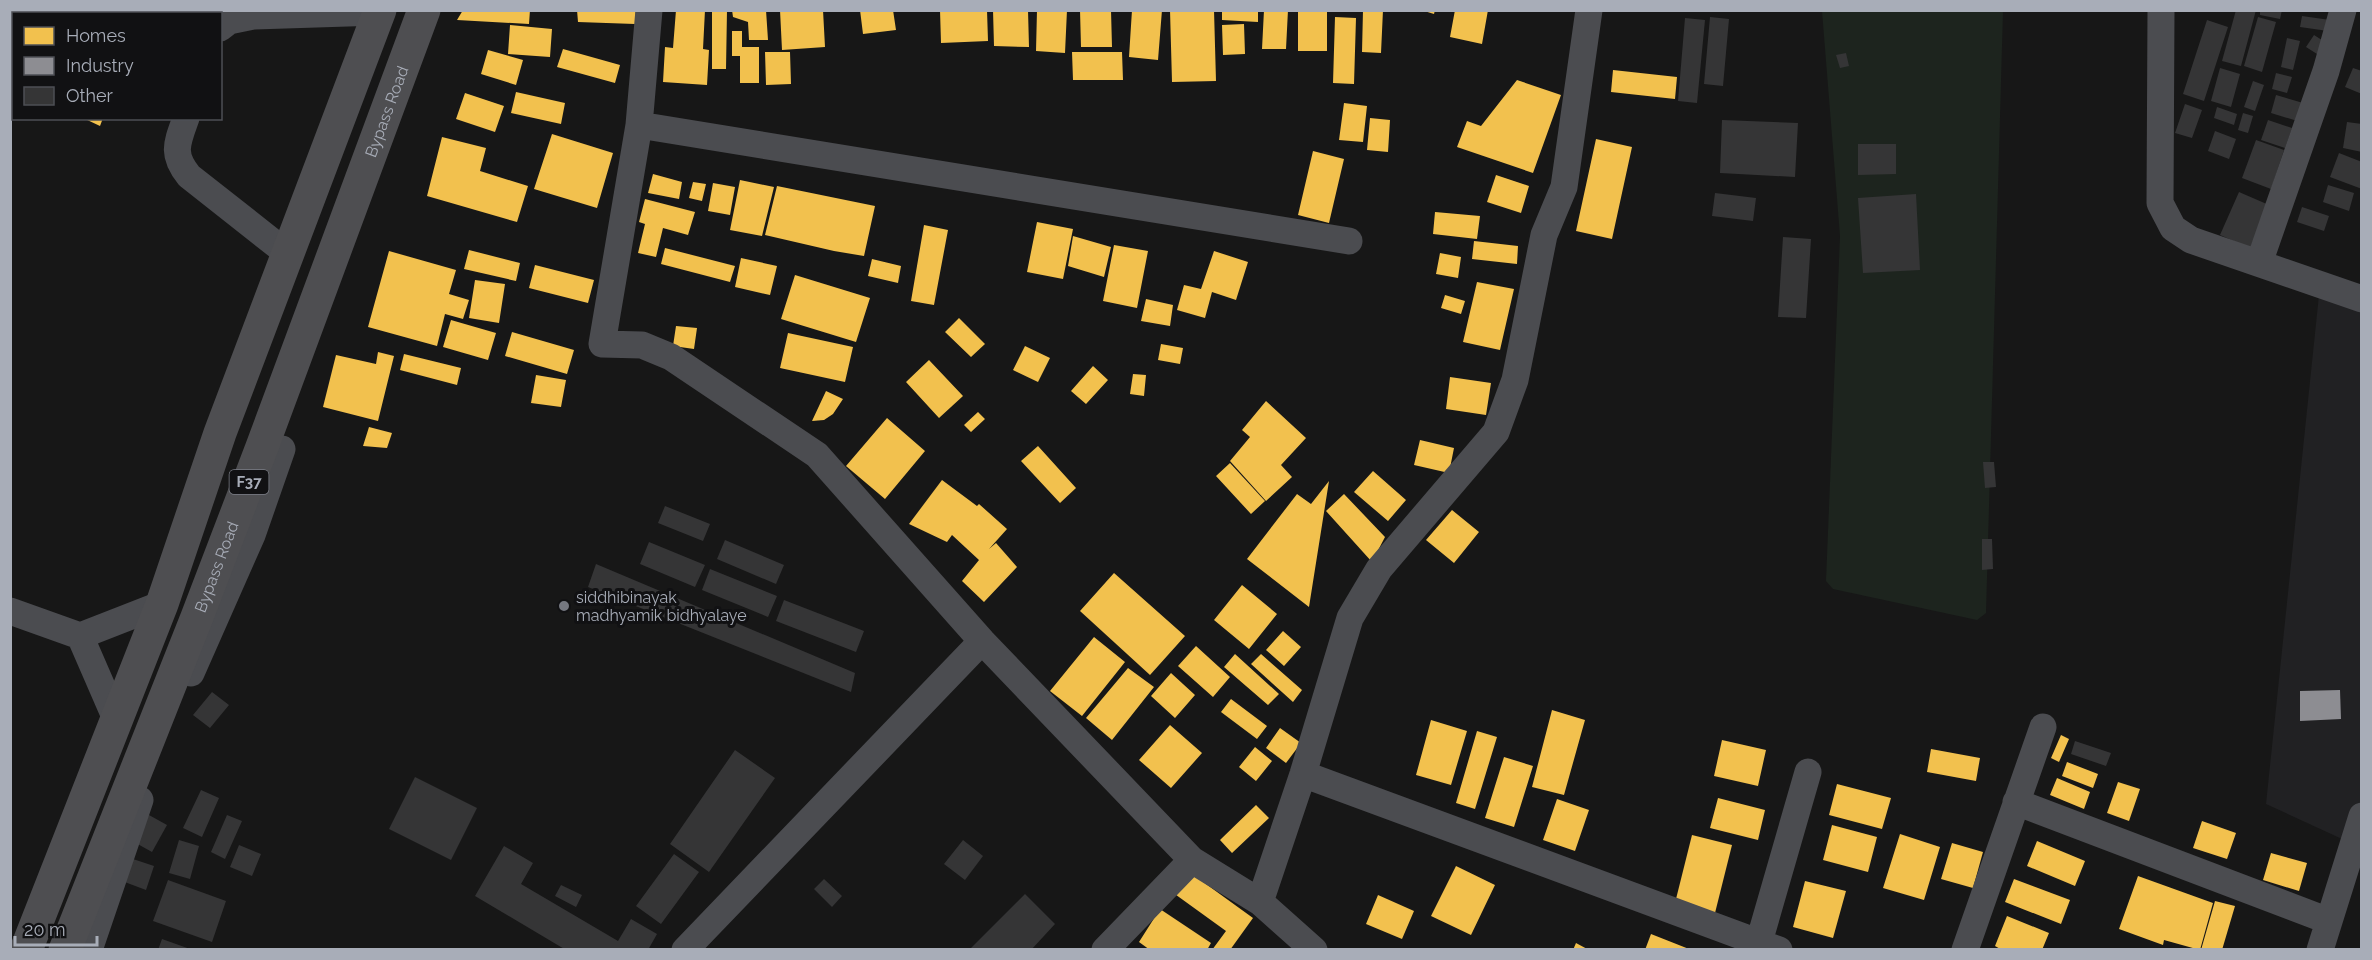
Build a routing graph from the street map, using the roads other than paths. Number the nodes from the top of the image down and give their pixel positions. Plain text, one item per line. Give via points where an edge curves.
1 (424, 10) edge
2 (649, 10) edge
3 (1589, 10) edge
4 (2161, 10) edge
5 (2343, 10) edge
6 (380, 11) edge
7 (222, 26) edge
8 (185, 120) edge
9 (639, 124) junction
10 (1349, 241) dead end
11 (288, 254) junction
12 (2259, 262) junction
13 (2361, 299) edge
14 (282, 449) dead end
15 (162, 604) junction
16 (10, 611) edge
17 (80, 636) junction
18 (982, 641) junction
19 (117, 715) junction
20 (2043, 727) dead end
21 (1808, 772) dead end
22 (1303, 774) junction
23 (2016, 802) junction
24 (2361, 816) edge
25 (1192, 860) junction
26 (1260, 902) junction
27 (2329, 921) junction
28 (1752, 944) edge
29 (26, 950) edge
30 (65, 950) edge
31 (89, 950) edge
32 (686, 950) edge
33 (1105, 950) edge
34 (1314, 950) edge
35 (1965, 950) edge
36 (2320, 950) edge

1 - 30 highway, Bypass Road / F37 via 242,500
2 - 9 street
3 - 22 street via 1564,187 1545,235 1515,380 1496,432 1380,569 1350,618
4 - 12 street via 2160,203 2173,228 2191,240
5 - 12 street via 2326,71
6 - 7 street via 254,16 229,21
6 - 11 highway, F37
8 - 11 street via 176,147 184,170
9 - 10 street
9 - 18 street via 602,344 642,345 671,357 817,455
11 - 15 highway, F37 via 220,433
12 - 13 street
14 - 31 street via 252,535 157,752
15 - 17 street
15 - 19 highway, F37
16 - 17 street
17 - 19 street
18 - 25 street
18 - 32 street
19 - 29 highway, F37
20 - 23 street
21 - 28 street
22 - 26 street
22 - 28 street
23 - 27 street
23 - 35 street
24 - 27 street
25 - 26 street
25 - 33 street
26 - 34 street
27 - 36 street

